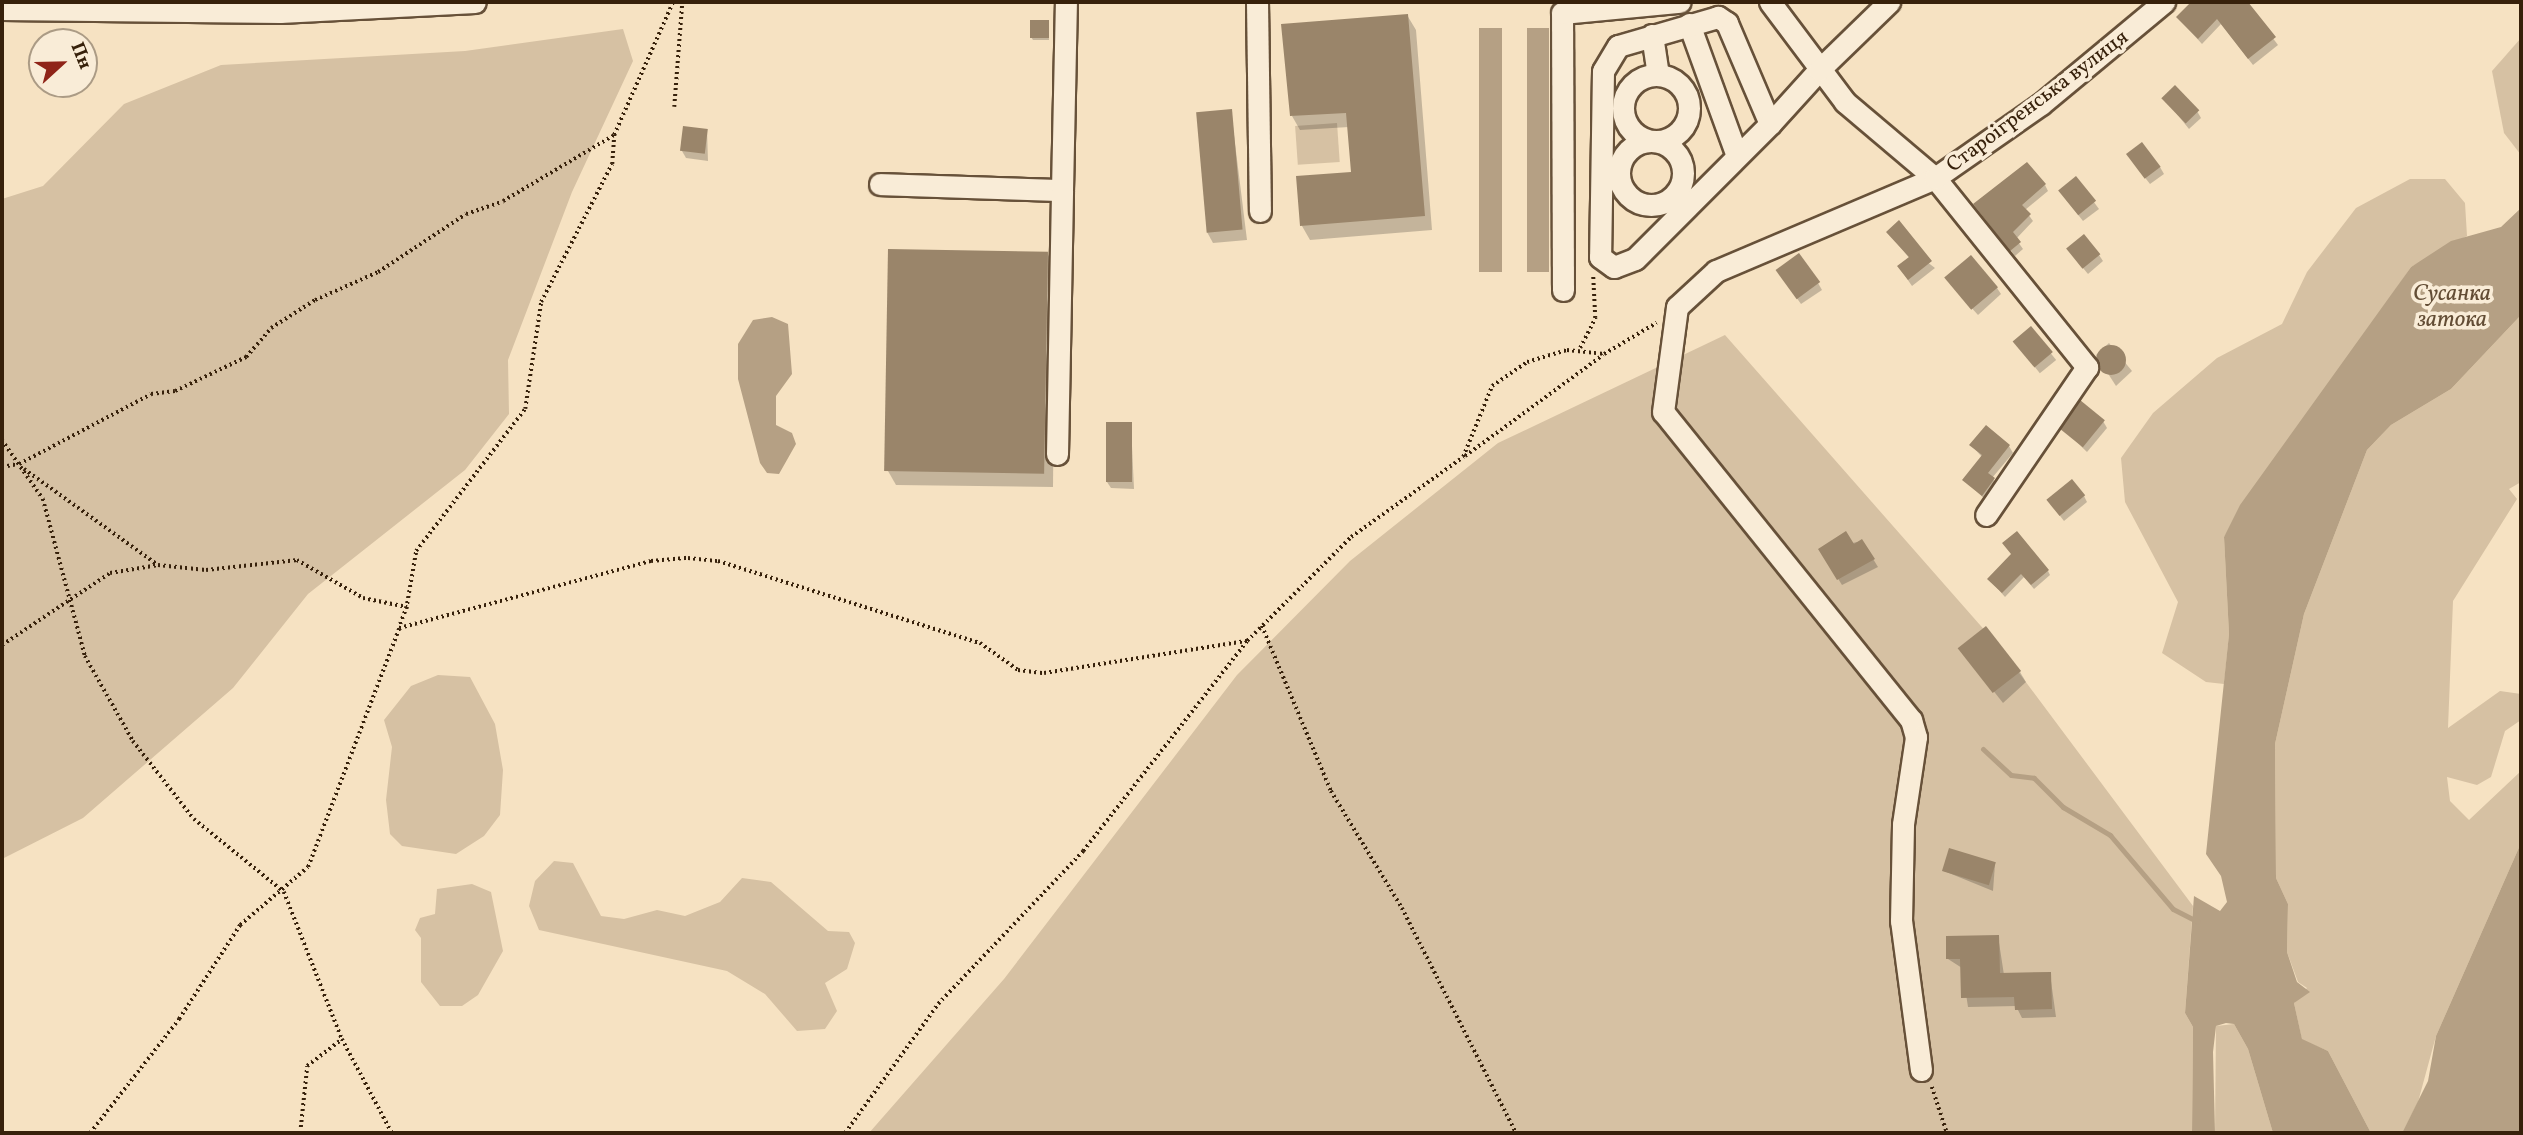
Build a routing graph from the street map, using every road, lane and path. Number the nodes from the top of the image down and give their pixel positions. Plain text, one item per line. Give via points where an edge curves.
1 (475, 2) edge
2 (673, 2) edge
3 (682, 2) edge
4 (1066, 2) edge
5 (1257, 2) edge
6 (1679, 2) edge
7 (1770, 2) edge
8 (1889, 2) edge
9 (2164, 2) edge
10 (2, 9) edge
11 (1689, 24) junction
12 (1652, 35) junction
13 (1819, 70) junction
14 (1658, 75) junction
15 (674, 107) dead end
16 (1770, 124) junction
17 (614, 135) junction
18 (1737, 156) junction
19 (1935, 178) junction
20 (880, 184) dead end
21 (1062, 190) junction
22 (1261, 211) dead end
23 (1600, 257) junction
24 (1563, 290) dead end
25 (1677, 307) junction
26 (1580, 348) junction
27 (1604, 354) junction
28 (2, 440) edge
29 (1057, 454) dead end
30 (1463, 457) junction
31 (19, 464) junction
32 (2, 467) edge
33 (1986, 515) dead end
34 (158, 565) junction
35 (72, 603) junction
36 (407, 607) junction
37 (1262, 626) junction
38 (400, 628) junction
39 (1247, 641) junction
40 (2, 645) edge
41 (284, 892) junction
42 (342, 1039) junction
43 (1921, 1070) joint
44 (90, 1133) edge
45 (300, 1133) edge
46 (392, 1133) edge
47 (845, 1133) edge
48 (1516, 1133) edge
49 (1947, 1133) edge

1 - 10 street via 280,12
2 - 17 path
3 - 15 path
4 - 21 street
5 - 22 street
6 - 24 street via 1562,13
7 - 13 street
8 - 13 street
9 - 19 street, Староігренська вулиця via 2030,112
11 - 12 street
11 - 16 street via 1710,17 1727,23
11 - 18 street
12 - 14 street
12 - 23 street via 1618,46 1603,71
13 - 16 street
13 - 19 street via 1866,123
14 - 14 street via 1682,88 1689,114 1680,131 1654,141 1637,135 1623,111 1633,85
16 - 18 street
17 - 31 path via 503,201 466,214 378,272 315,299 271,328 246,357 175,391 151,394
17 - 36 path via 612,164 541,302 525,409 416,551
18 - 23 street via 1635,259 1614,267
19 - 25 street, Староігренська вулиця via 1716,271
19 - 33 street via 2087,367
20 - 21 street
21 - 29 street
23 - 26 path via 1592,276 1595,318
25 - 27 path
25 - 43 street via 1663,412 1913,728 1900,921
26 - 27 path
26 - 30 path via 1527,362 1492,386
27 - 30 path
28 - 31 path
30 - 37 path via 1352,537
31 - 32 path
31 - 34 path
31 - 35 path via 43,499
34 - 35 path via 110,572
34 - 36 path via 206,570 297,560 363,598
35 - 40 path
35 - 41 path via 85,656 133,741 194,819
36 - 38 path
37 - 39 path
37 - 48 path via 1331,791 1402,908
38 - 39 path via 651,561 688,558 718,561 980,643 1017,670 1044,673
38 - 41 path via 324,838
39 - 47 path via 1083,851 938,1004
41 - 42 path
41 - 44 path via 240,925 179,1019
42 - 45 path via 307,1066
42 - 46 path
43 - 49 path

